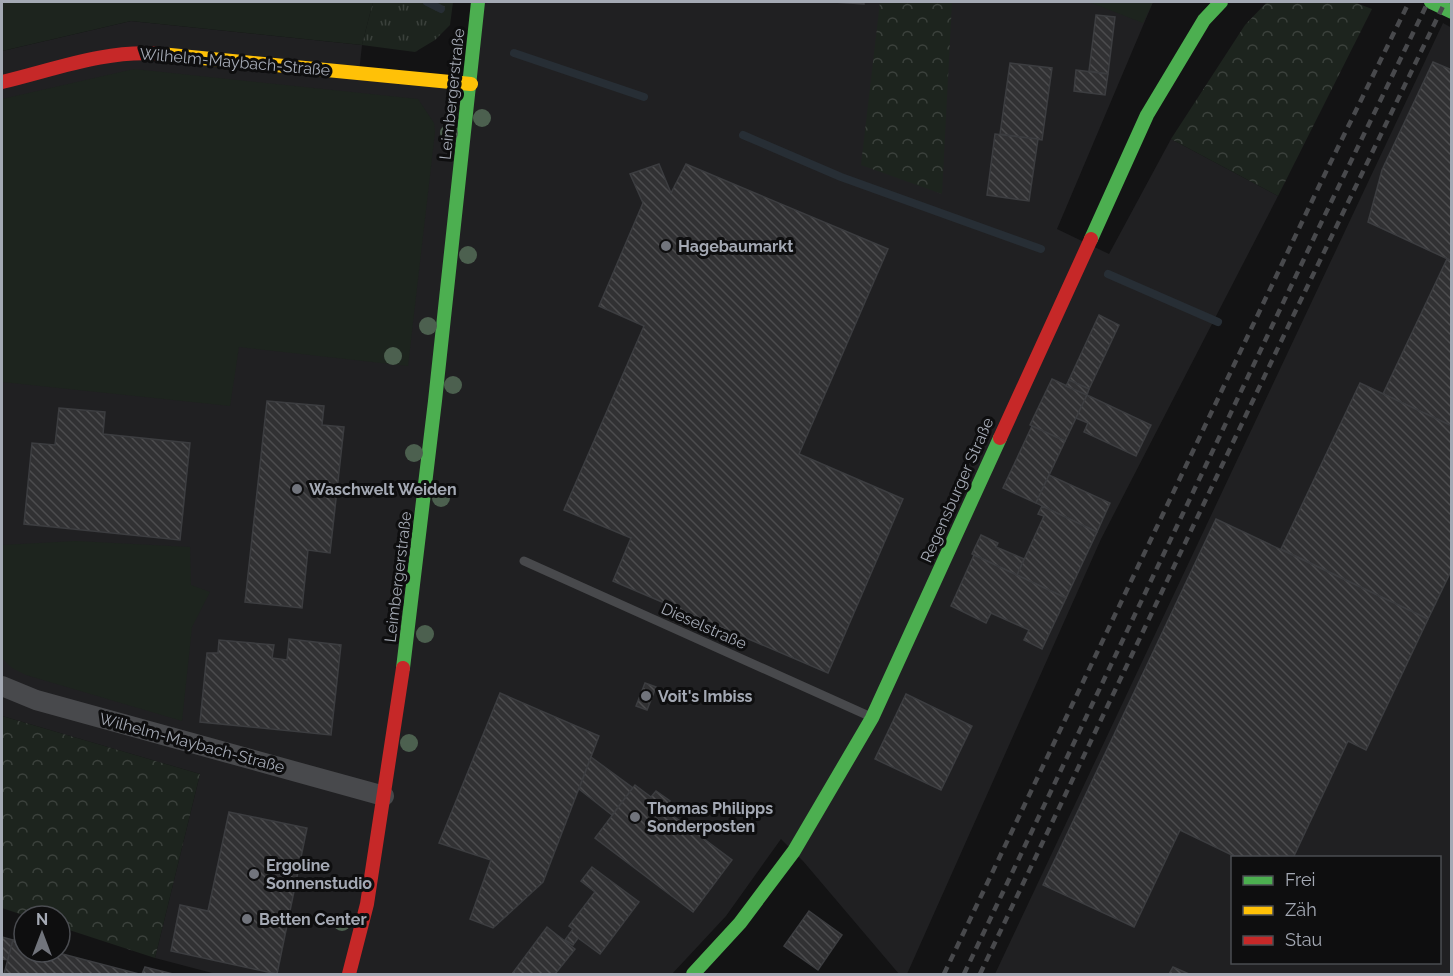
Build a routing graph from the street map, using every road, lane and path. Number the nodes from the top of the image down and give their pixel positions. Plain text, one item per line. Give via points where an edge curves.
1 (478, 2) edge
2 (1221, 2) edge
3 (1431, 2) edge
4 (1452, 12) edge
5 (2, 82) edge
6 (471, 84) junction
7 (524, 561) dead end
8 (2, 686) edge
9 (872, 718) junction
10 (384, 796) junction
11 (349, 975) edge
12 (693, 975) edge

1 - 6 street, Leimbergerstraße
2 - 9 street, Regensburger Straße via 1204,20 1147,115
3 - 4 street
5 - 6 street, Wilhelm-Maybach-Straße via 140,52
6 - 10 street, Leimbergerstraße via 411,608
7 - 9 lane, Dieselstraße
8 - 10 street, Wilhelm-Maybach-Straße via 36,700
9 - 12 street, Regensburger Straße via 794,851 740,923
10 - 11 street, Leimbergerstraße via 367,904

